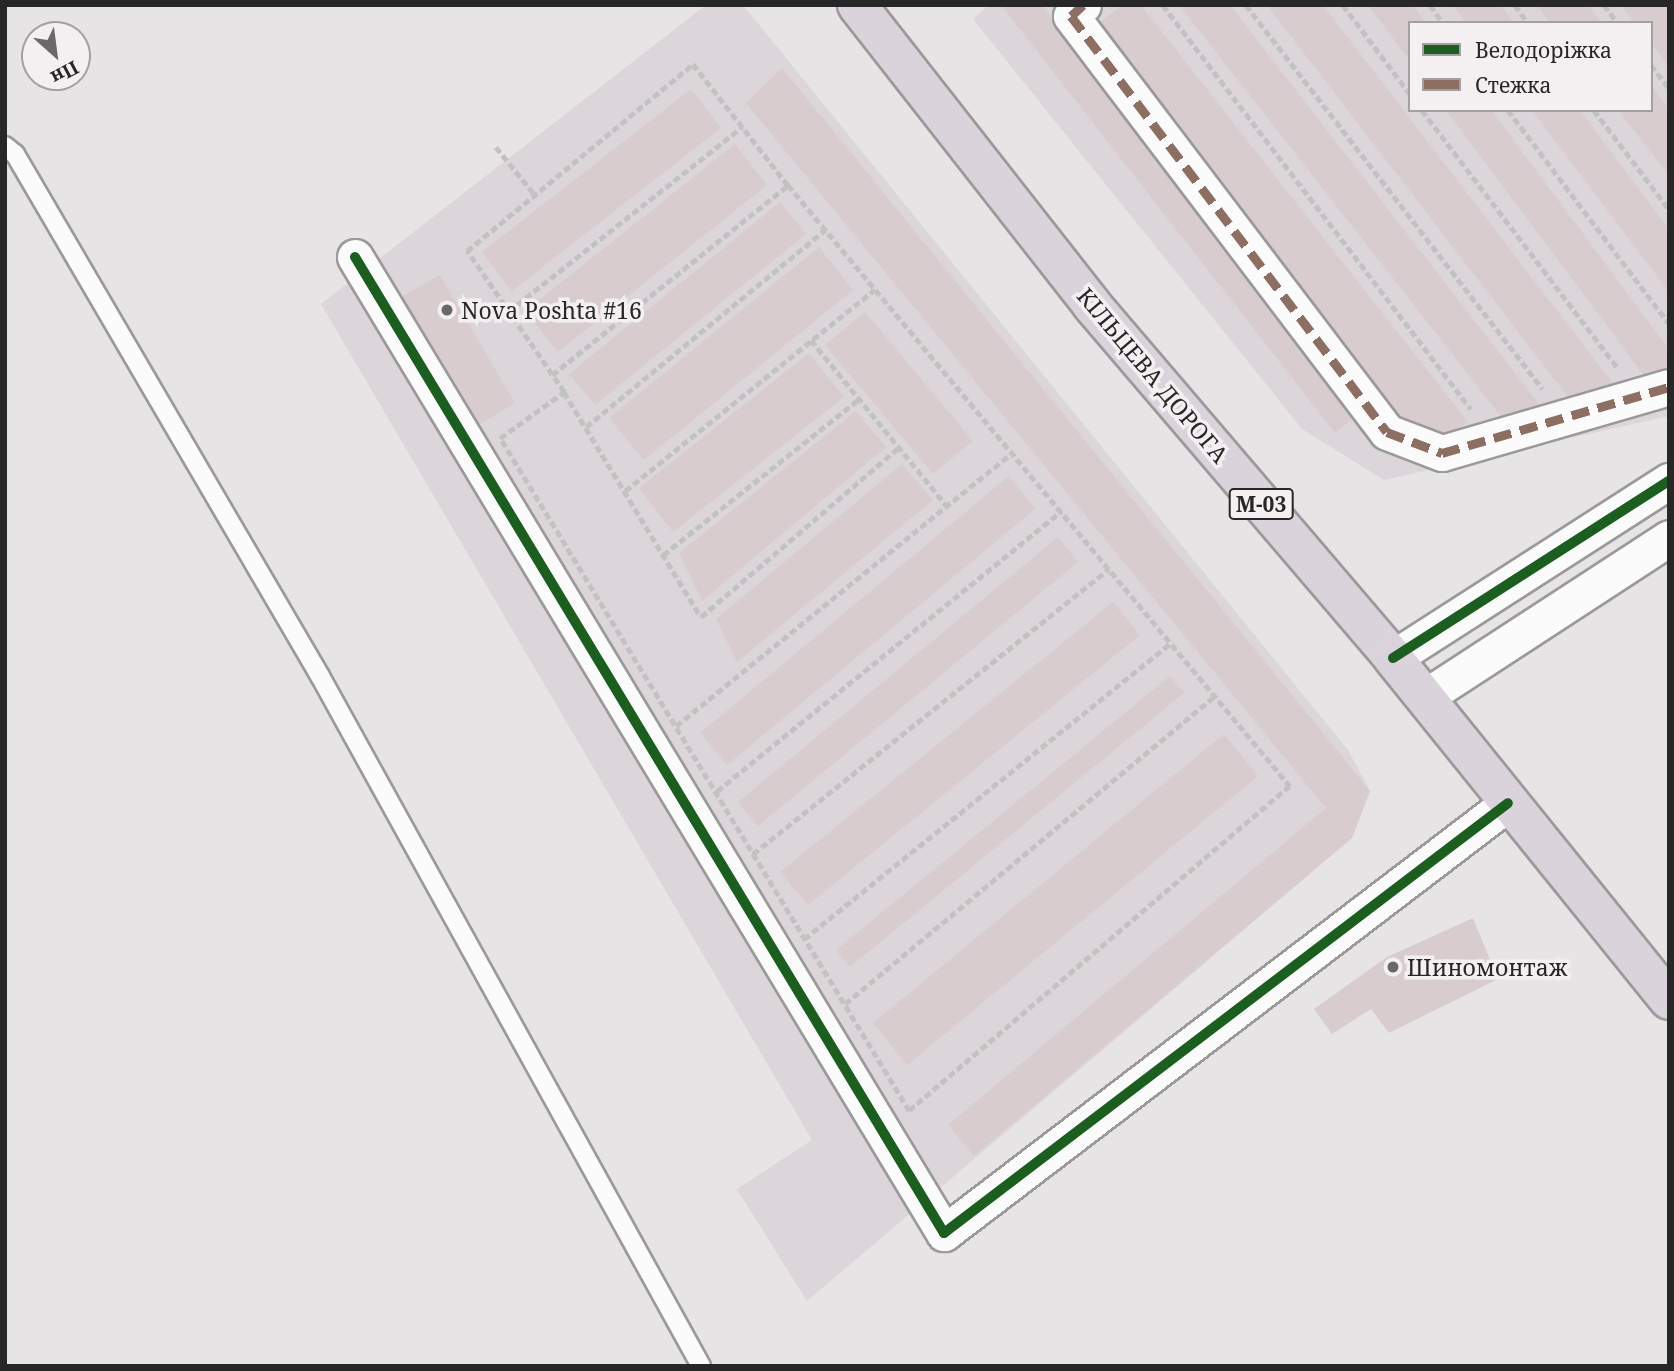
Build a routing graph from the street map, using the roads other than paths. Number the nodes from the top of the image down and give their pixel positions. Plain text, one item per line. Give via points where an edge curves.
1 (857, 5) edge
2 (1083, 5) edge
3 (5, 146) edge
4 (355, 257) dead end
5 (1654, 392) edge
6 (1669, 481) edge
7 (1669, 538) edge
8 (1393, 658) junction
9 (1425, 697) junction
10 (1508, 803) junction
11 (1669, 1000) edge
12 (701, 1366) edge

1 - 8 highway, КІЛЬЦЕВА ДОРОГА / М-03 via 1092,305
2 - 5 street via 1072,16 1387,432 1442,453
3 - 12 lane via 15,154 320,676
4 - 10 street via 944,1233
6 - 8 street
7 - 9 street
8 - 9 highway, КІЛЬЦЕВА ДОРОГА / М-03
9 - 10 highway, КІЛЬЦЕВА ДОРОГА / М-03
10 - 11 highway, КІЛЬЦЕВА ДОРОГА / М-03

